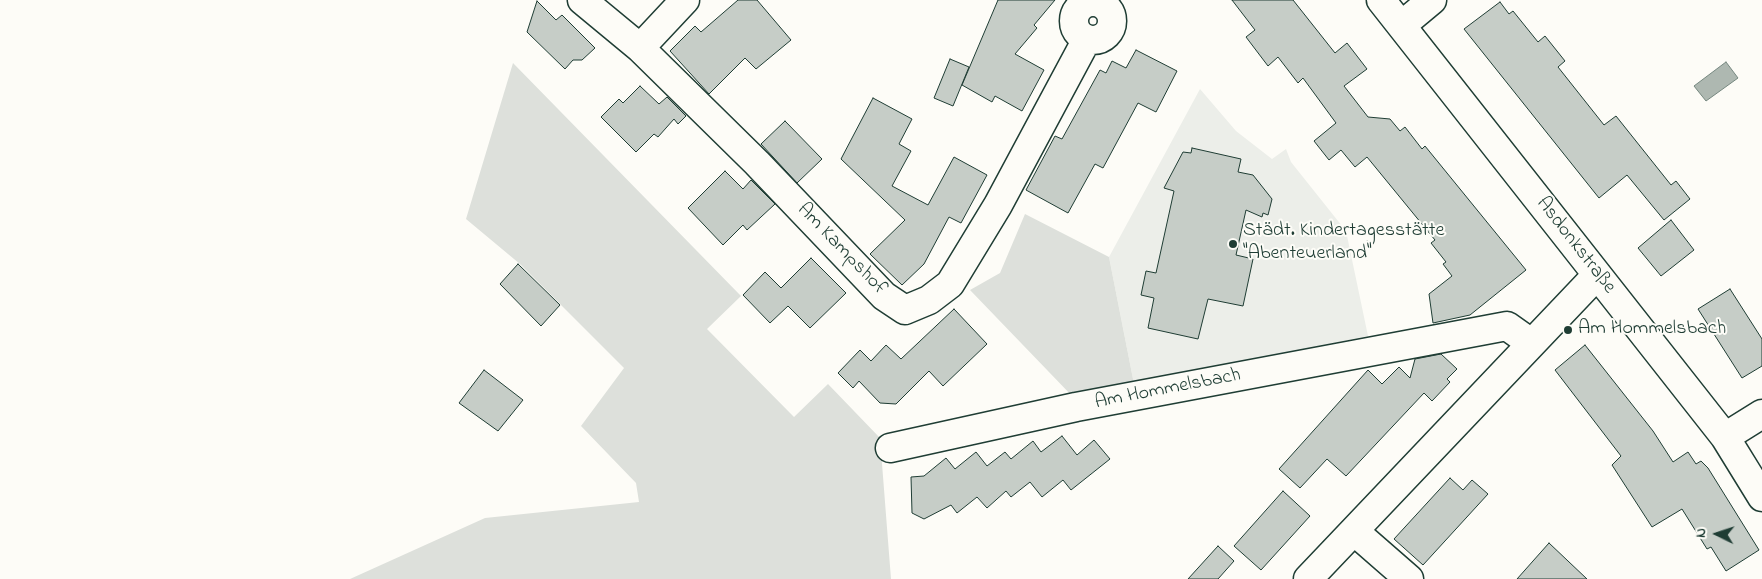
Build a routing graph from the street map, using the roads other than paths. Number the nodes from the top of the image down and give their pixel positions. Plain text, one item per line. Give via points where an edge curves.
1 (582, 0) edge
2 (685, 0) edge
3 (1381, 0) edge
4 (1432, 0) edge
5 (1402, 25) junction
6 (1088, 39) dead end
7 (640, 48) junction
8 (1597, 275) junction
9 (1531, 343) junction
10 (1762, 414) edge
11 (1725, 437) junction
12 (890, 448) dead end
13 (1762, 497) edge
14 (1354, 531) junction
15 (1308, 579) edge
16 (1409, 579) edge

1 - 7 street, Am Kampshof
2 - 7 street
3 - 5 street, Asdonkstraße
4 - 5 street
5 - 8 street, Asdonkstraße
6 - 7 street, Am Kampshof via 998,204 950,284 929,300 906,310 884,296 757,163
8 - 9 street
8 - 11 street, Asdonkstraße
9 - 12 street, Am Hommelsbach via 1507,326 1076,407
9 - 14 street
10 - 11 street
11 - 13 street, Asdonkstraße
14 - 15 street
14 - 16 street

